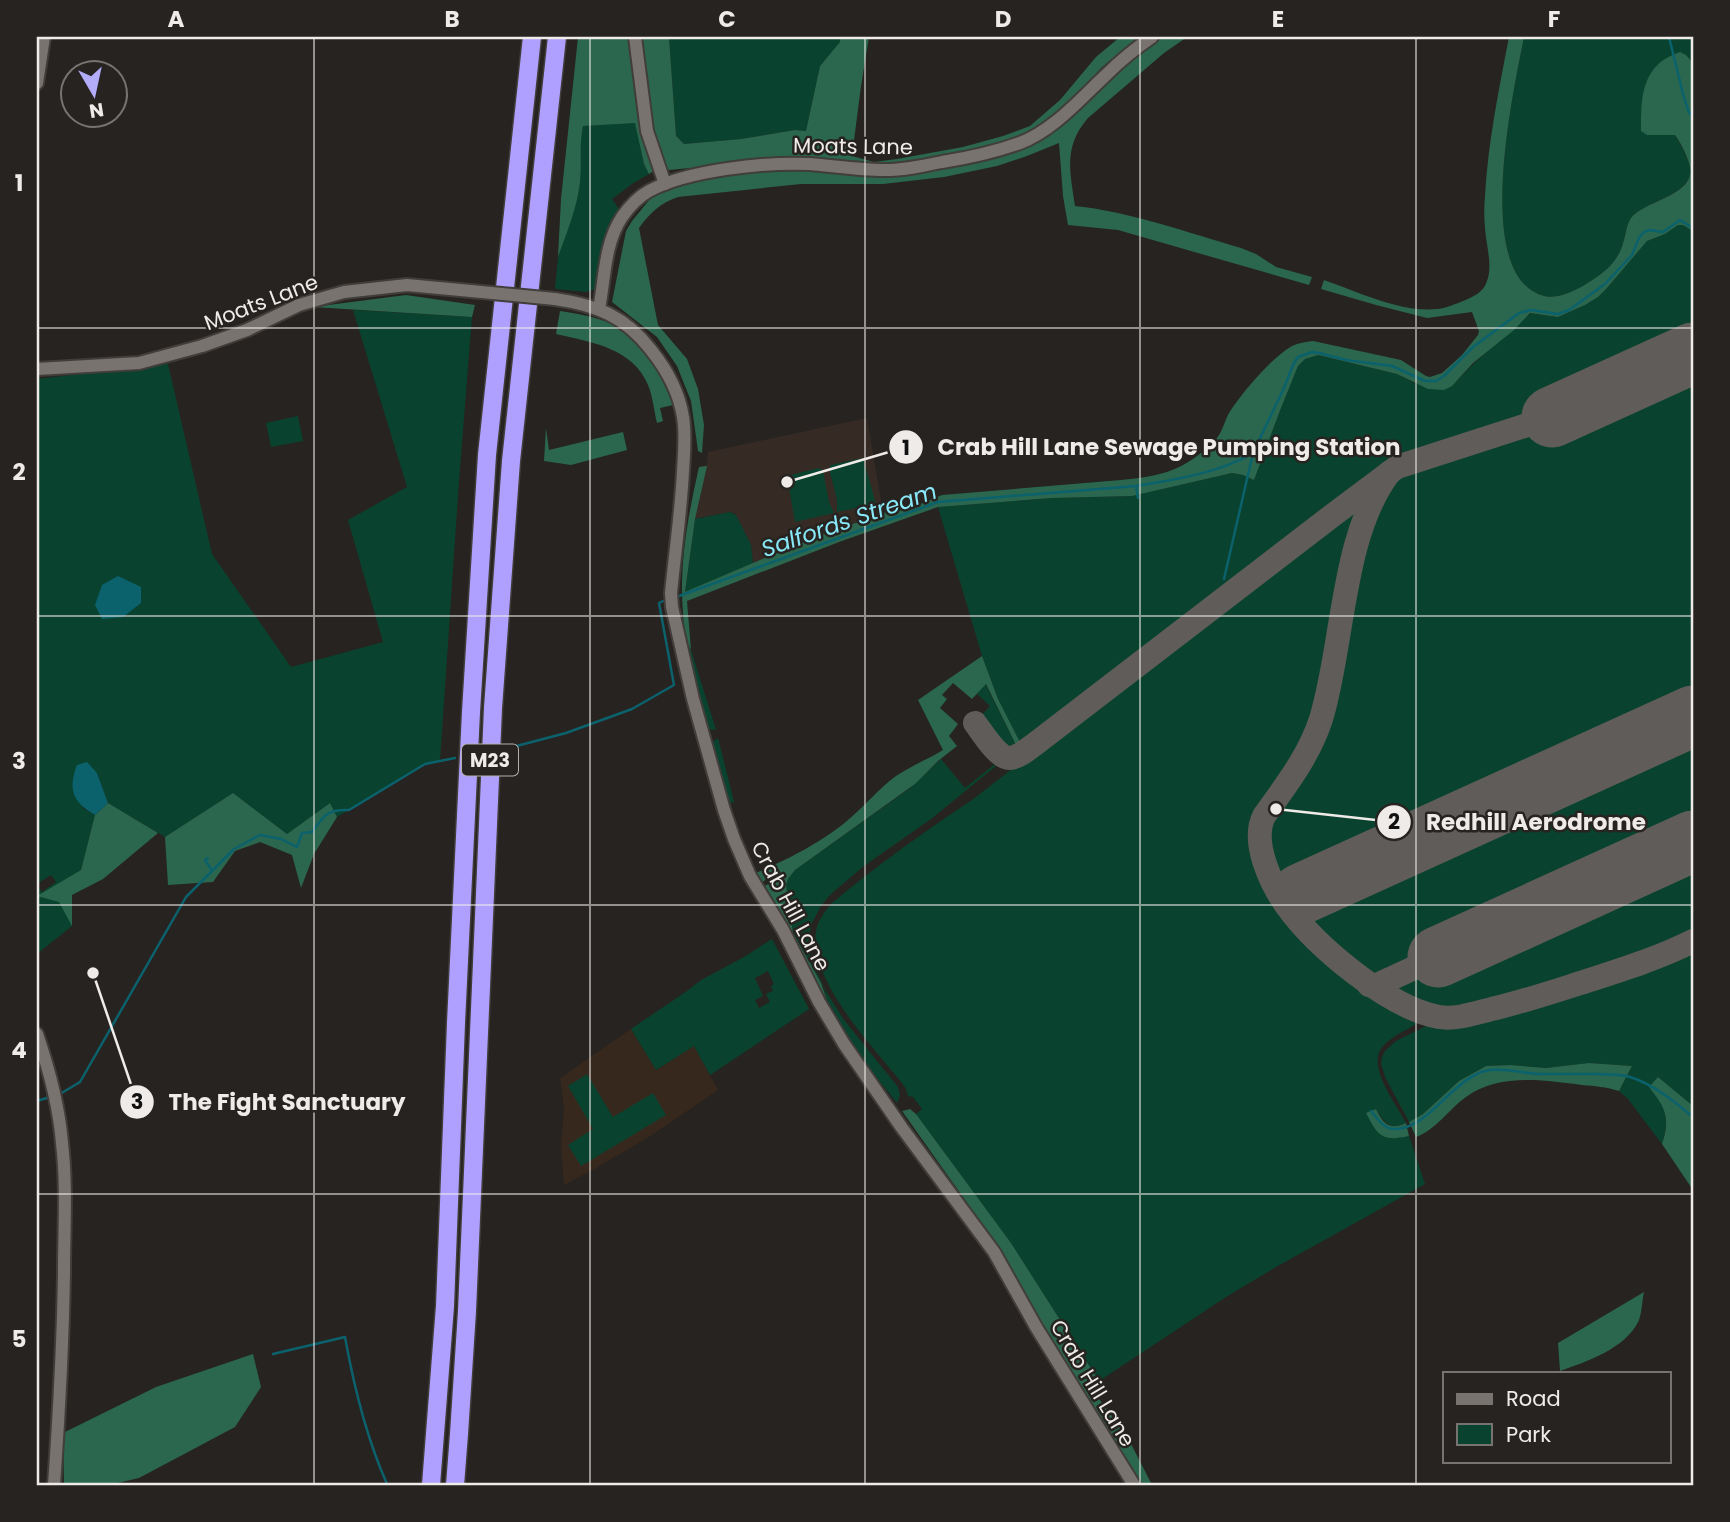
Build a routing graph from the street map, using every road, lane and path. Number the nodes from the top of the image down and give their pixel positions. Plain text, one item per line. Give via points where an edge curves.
1 (44, 37) edge
2 (532, 37) edge
3 (557, 37) edge
4 (635, 37) edge
5 (1152, 37) edge
6 (37, 83) edge
7 (665, 184) junction
8 (584, 305) joint
9 (599, 309) junction
10 (37, 369) edge
11 (37, 1034) edge
12 (54, 1485) edge
13 (431, 1485) edge
14 (455, 1485) edge
15 (1134, 1485) edge

1 - 6 street
2 - 13 highway, M23 via 487,455 445,1306
3 - 14 highway, M23 via 511,461 495,680
4 - 7 street via 647,131
5 - 7 street, Moats Lane via 1044,129 1022,142 986,153 886,170 782,164 731,169
7 - 9 street, Moats Lane via 641,197 617,226 606,259
8 - 9 street, Crab Hill Lane
8 - 10 street, Moats Lane, bridge via 407,285 344,292 299,305 202,346 139,363
9 - 15 street, Crab Hill Lane via 625,323 648,345 680,403 684,460 671,602 693,699 741,859 844,1044 994,1252
11 - 12 street via 56,1105 65,1195

